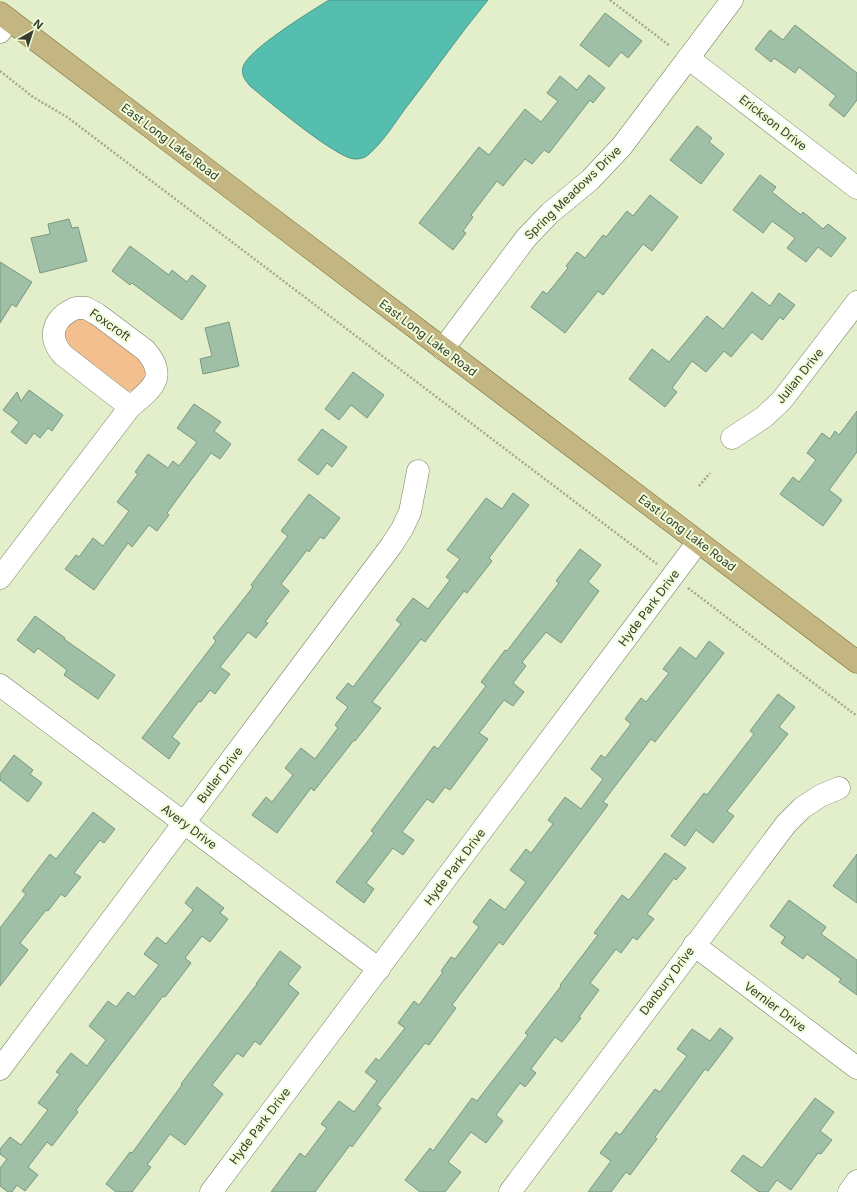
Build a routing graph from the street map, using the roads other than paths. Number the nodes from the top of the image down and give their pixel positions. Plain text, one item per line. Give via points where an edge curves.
1 (732, 0) edge
2 (3, 22) edge
3 (688, 58) junction
4 (857, 188) edge
5 (857, 302) edge
6 (443, 349) junction
7 (130, 407) junction
8 (732, 438) dead end
9 (418, 471) dead end
10 (698, 542) junction
11 (0, 578) edge
12 (857, 662) edge
13 (0, 685) edge
14 (839, 788) dead end
15 (184, 823) junction
16 (694, 946) junction
17 (379, 969) junction
18 (857, 1068) edge
19 (0, 1069) edge
20 (857, 1181) edge
21 (211, 1192) edge
22 (510, 1192) edge
23 (849, 1192) edge

1 - 3 street, Spring Meadows Drive
2 - 6 main road, East Long Lake Road
3 - 4 street, Erickson Drive
3 - 6 street, Spring Meadows Drive via 606,164 550,213 526,238
5 - 8 street, Julian Drive via 782,400 764,417
6 - 10 main road, East Long Lake Road
7 - 7 street, Foxcroft via 153,386 156,366 151,357 86,308 76,308 68,312 56,325 54,340 57,348
7 - 11 street, Foxcroft
9 - 15 street, Butler Drive via 410,512 391,546
10 - 12 main road, East Long Lake Road
10 - 17 street, Hyde Park Drive
13 - 15 street, Avery Drive
14 - 16 street, Danbury Drive via 802,808 786,824
15 - 17 street, Avery Drive
15 - 19 street, Butler Drive
16 - 18 street, Vernier Drive
16 - 22 street, Danbury Drive
17 - 21 street, Hyde Park Drive
20 - 23 street

